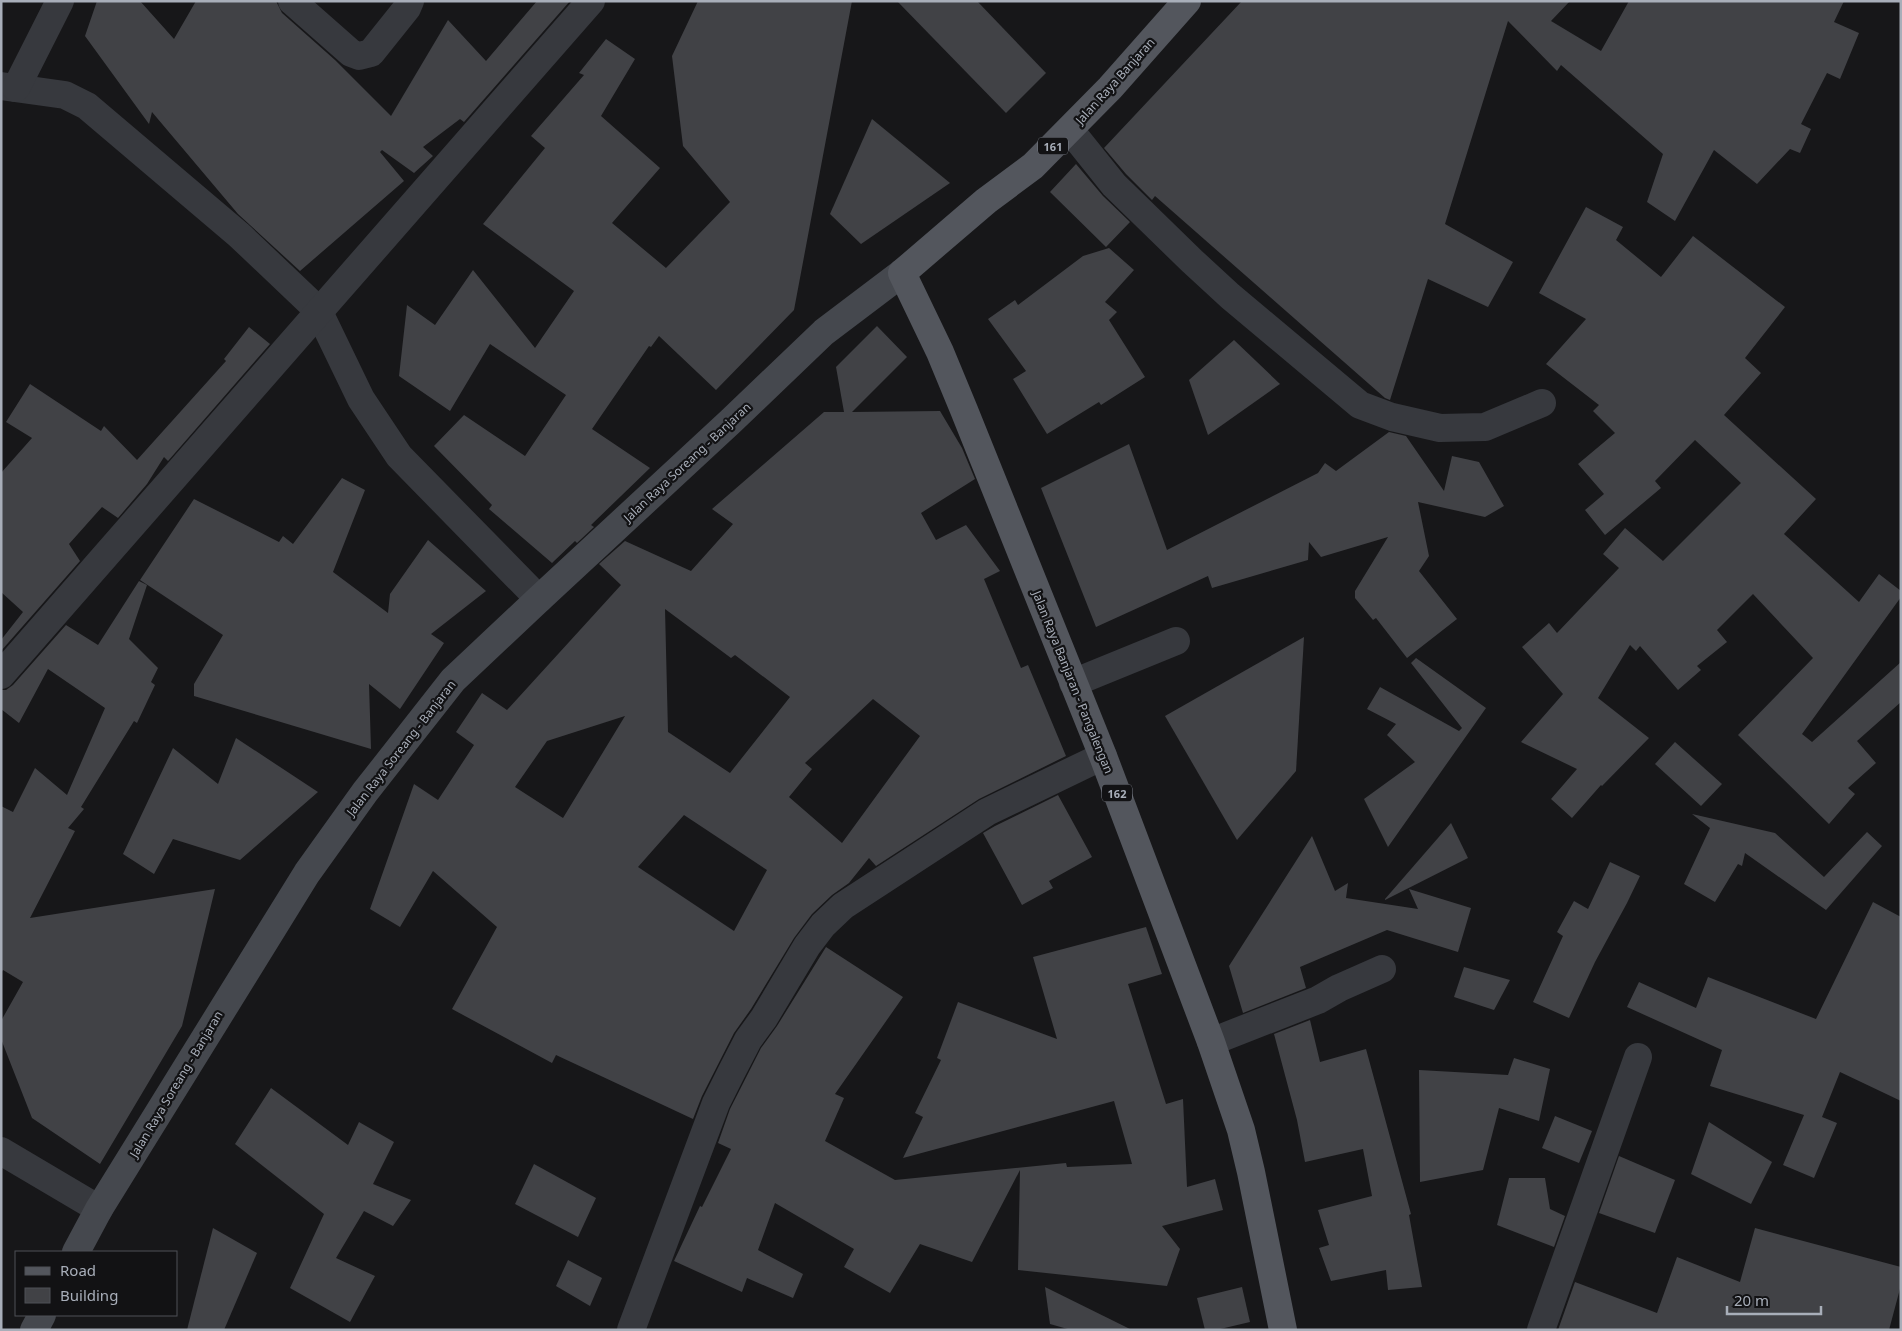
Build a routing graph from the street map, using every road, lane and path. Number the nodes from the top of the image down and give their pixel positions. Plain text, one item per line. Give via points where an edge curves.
1 (60, 1) edge
2 (292, 1) edge
3 (410, 1) edge
4 (591, 1) edge
5 (1187, 1) edge
6 (8, 87) edge
7 (1070, 130) junction
8 (902, 273) junction
9 (318, 310) junction
10 (1542, 403) dead end
11 (539, 599) junction
12 (1176, 641) dead end
13 (1, 675) edge
14 (1073, 682) junction
15 (1103, 756) junction
16 (1382, 969) dead end
17 (1211, 1042) junction
18 (1638, 1057) dead end
19 (1, 1151) edge
20 (99, 1209) junction
21 (77, 1251) edge
22 (41, 1316) edge
23 (34, 1330) edge
24 (631, 1330) edge
25 (1283, 1330) edge
26 (1541, 1330) edge

1 - 6 street
2 - 3 street via 350,53 359,56 371,53
4 - 9 street
5 - 7 main road, Jalan Raya Banjaran / 161
6 - 9 street via 65,95 86,106 239,235
7 - 8 main road, Jalan Raya Banjaran / 161 via 1033,166 986,201
7 - 10 street via 1114,185 1192,261 1360,405 1392,417 1440,428 1485,427
8 - 11 main road, Jalan Raya Soreang - Banjaran / 161 via 824,332
8 - 14 main road, Jalan Raya Banjaran - Pangalengan / 162 via 961,402
9 - 11 street via 361,399 398,456
9 - 13 street
11 - 20 main road, Jalan Raya Soreang - Banjaran / 161 via 453,680 365,792 302,881
12 - 14 street
14 - 15 main road, Jalan Raya Banjaran - Pangalengan / 162
15 - 17 main road, Jalan Raya Banjaran - Pangalengan / 162
15 - 24 street via 987,812 843,906 823,925 748,1040 716,1104
16 - 17 street via 1318,1000
17 - 25 main road, Jalan Raya Banjaran - Pangalengan / 162 via 1252,1172
18 - 26 street
19 - 20 street
20 - 21 main road, Jalan Raya Soreang - Banjaran / 161
22 - 23 main road

